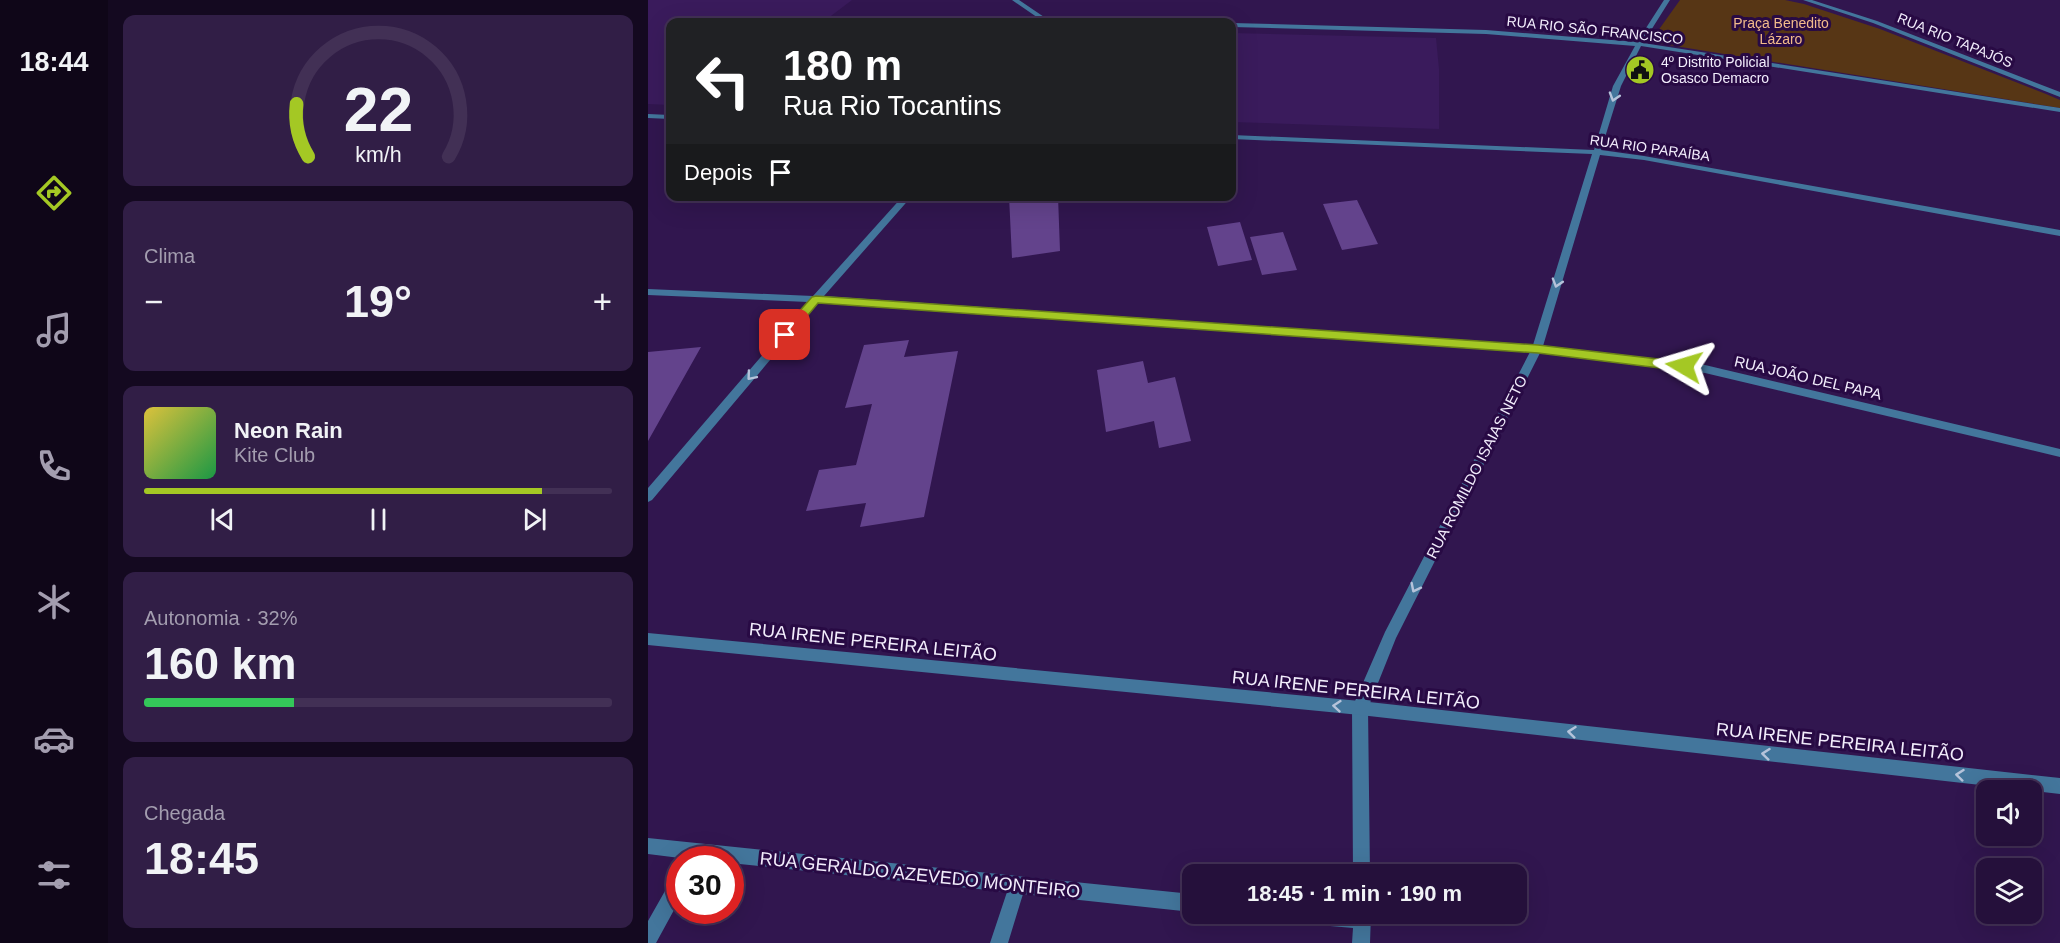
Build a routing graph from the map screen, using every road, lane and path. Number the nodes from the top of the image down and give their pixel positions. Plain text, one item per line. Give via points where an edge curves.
1 (1016, 0) edge
2 (1667, 0) edge
3 (1806, 0) edge
4 (1041, 18) edge
5 (1236, 25) edge
6 (1639, 44) junction
7 (2060, 95) edge
8 (2060, 110) edge
9 (648, 116) edge
10 (666, 117) edge
11 (1236, 137) edge
12 (1596, 152) junction
13 (904, 201) edge
14 (2060, 233) edge
15 (648, 292) edge
16 (816, 299) junction
17 (1538, 349) junction
18 (2060, 453) edge
19 (648, 497) edge
20 (648, 639) edge
21 (1360, 708) junction
22 (2060, 786) edge
23 (648, 846) edge
24 (666, 850) edge
25 (744, 860) edge
26 (1362, 864) edge
27 (1017, 884) junction
28 (1182, 902) edge
29 (666, 906) edge
30 (1362, 924) edge
31 (648, 939) edge
32 (999, 943) edge
33 (1361, 943) edge

1 - 4 street
2 - 6 street, RUA ROMILDO ISAIAS NETO
3 - 7 street, RUA RIO TAPAJÓS via 1875,22
5 - 6 street, RUA RIO SÃO FRANCISCO via 1484,31
6 - 8 street, RUA RIO SÃO FRANCISCO
6 -> 12 street, RUA ROMILDO ISAIAS NETO via 1617,86
9 - 10 street
11 - 12 street, RUA RIO PARAÍBA
12 - 14 street, RUA RIO PARAÍBA
12 -> 17 street, RUA ROMILDO ISAIAS NETO
13 - 16 street
15 - 16 street, RUA JOÃO DEL PAPA
16 - 17 street, RUA JOÃO DEL PAPA
16 -> 19 street
17 - 18 street, RUA JOÃO DEL PAPA via 1705,369
17 -> 21 street, RUA ROMILDO ISAIAS NETO via 1390,636
21 -> 20 street, RUA IRENE PEREIRA LEITÃO
22 -> 21 street, RUA IRENE PEREIRA LEITÃO
21 - 26 street, RUA ROMILDO ISAIAS NETO
23 - 24 street, RUA GERALDO AZEVEDO MONTEIRO
25 - 27 street, RUA GERALDO AZEVEDO MONTEIRO
27 - 28 street, RUA GERALDO AZEVEDO MONTEIRO
27 - 32 street
29 - 31 street
30 - 33 street

